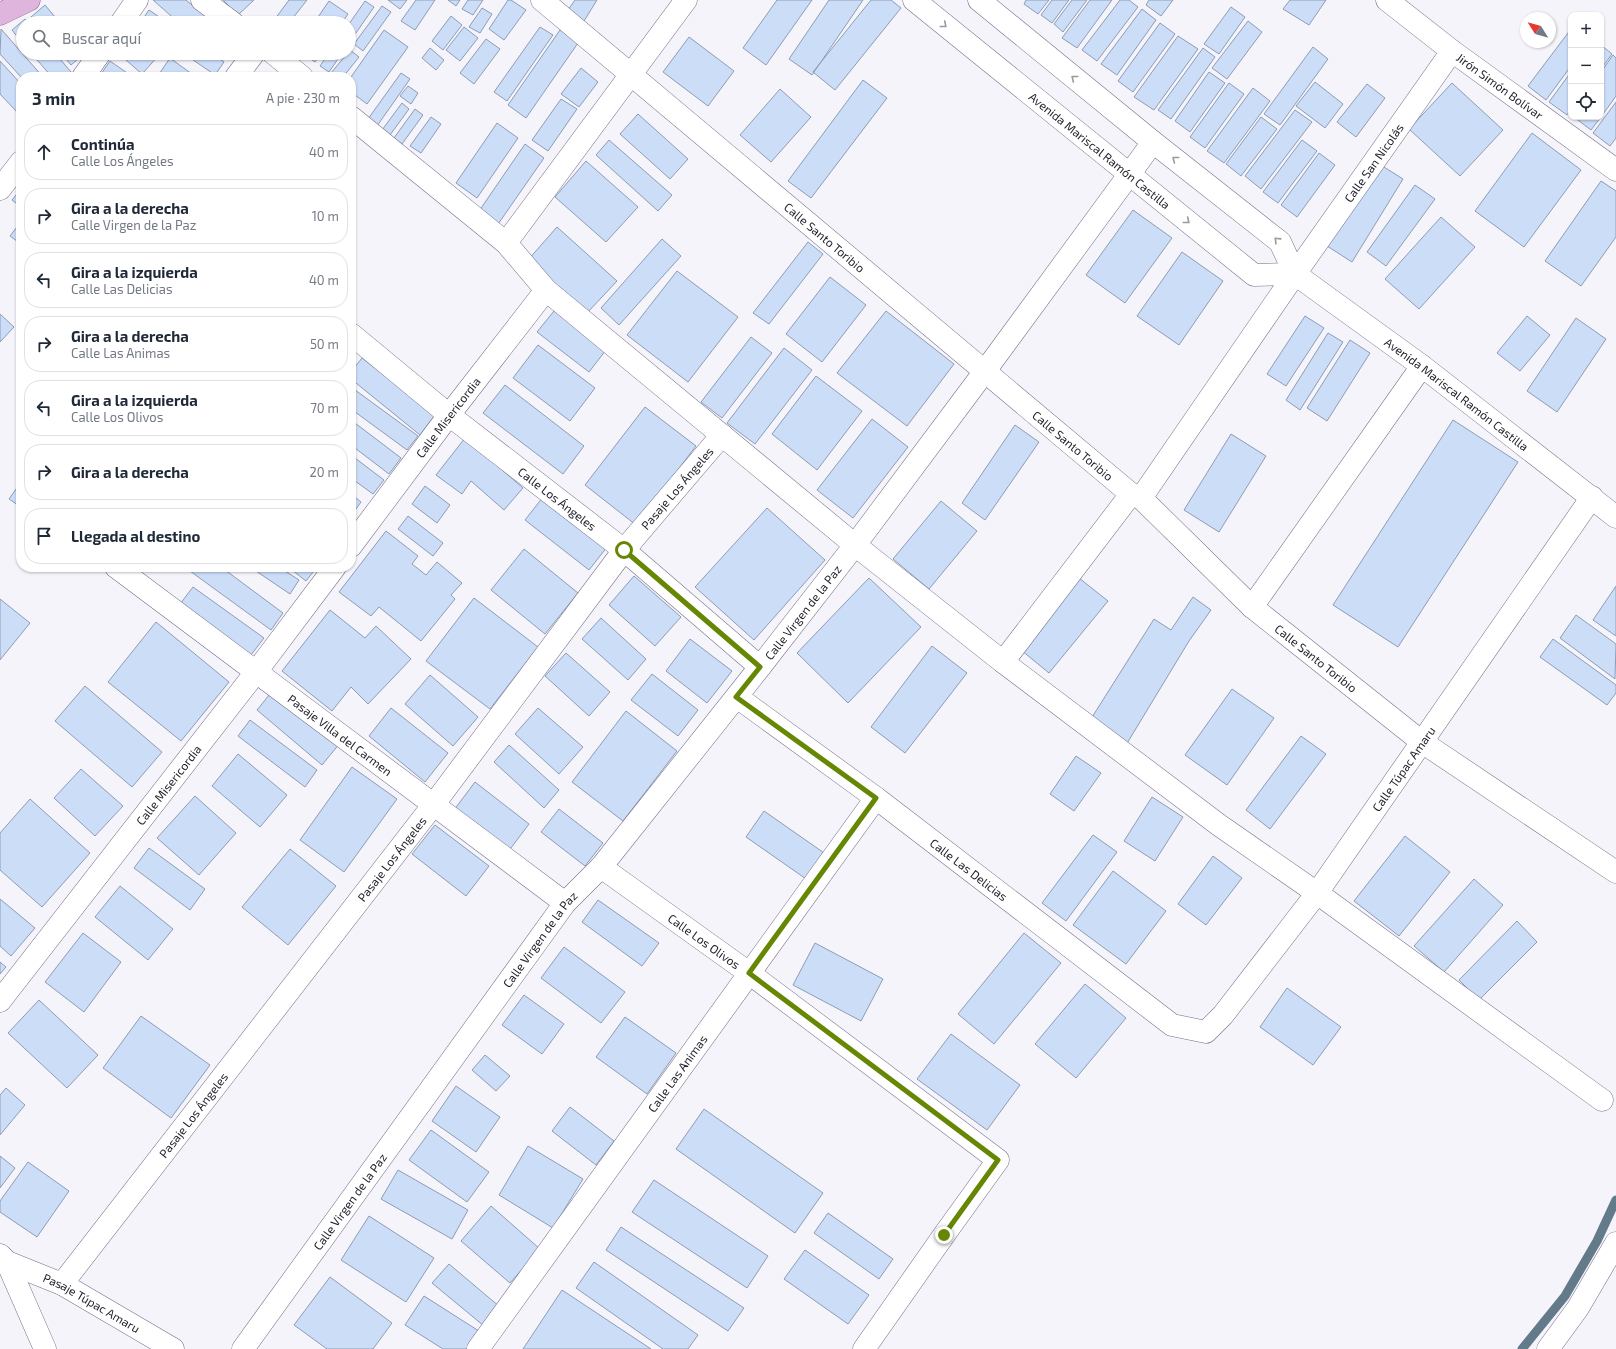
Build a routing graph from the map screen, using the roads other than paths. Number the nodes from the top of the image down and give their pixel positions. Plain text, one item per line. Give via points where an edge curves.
1 (29, 0) edge
2 (137, 0) edge
3 (202, 0) edge
4 (542, 0) edge
5 (686, 0) edge
6 (914, 0) edge
7 (978, 0) edge
8 (1387, 0) edge
9 (0, 14) edge
10 (126, 16) edge
11 (224, 16) edge
12 (1452, 51) junction
13 (95, 60) edge
14 (249, 60) edge
15 (281, 60) edge
16 (87, 72) edge
17 (240, 72) edge
18 (296, 72) edge
19 (632, 74) junction
20 (356, 121) edge
21 (1153, 142) junction
22 (16, 168) edge
23 (1616, 170) edge
24 (1130, 175) junction
25 (0, 189) edge
26 (506, 243) junction
27 (1295, 274) junction
28 (546, 290) junction
29 (356, 338) edge
30 (1422, 366) junction
31 (985, 371) junction
32 (449, 415) junction
33 (722, 435) junction
34 (1136, 496) junction
35 (1592, 497) junction
36 (1616, 517) edge
37 (356, 539) edge
38 (855, 545) junction
39 (624, 550) junction
40 (123, 572) edge
41 (331, 572) edge
42 (1252, 607) junction
43 (1003, 662) junction
44 (760, 667) junction
45 (256, 672) junction
46 (736, 697) junction
47 (1422, 742) junction
48 (876, 798) junction
49 (434, 804) junction
50 (601, 867) junction
51 (1616, 872) edge
52 (1316, 893) junction
53 (565, 903) junction
54 (749, 973) junction
55 (0, 1001) edge
56 (1206, 1032) joint
57 (1602, 1100) dead end
58 (1616, 1243) edge
59 (4, 1258) edge
60 (62, 1284) junction
61 (45, 1349) edge
62 (173, 1349) edge
63 (243, 1349) edge
64 (478, 1349) edge
65 (864, 1349) edge
66 (1548, 1349) edge

1 - 9 main road
2 - 10 street
3 - 11 street
4 - 19 street, Calle Santo Toribio
5 - 19 street
6 -> 24 street, Avenida Mariscal Ramón Castilla
21 -> 7 street, Avenida Mariscal Ramón Castilla
8 - 12 street, Jirón Simón Bolívar
12 - 23 street, Jirón Simón Bolívar
12 - 27 street, Calle San Nicolás
13 - 16 street
14 - 17 street
15 - 18 street
19 - 26 street
19 - 31 street, Calle Santo Toribio
20 - 26 street
21 - 24 street, Calle Virgen de la Paz
27 -> 21 street, Avenida Mariscal Ramón Castilla via 1280,242
22 - 25 street
24 -> 27 street, Avenida Mariscal Ramón Castilla via 1254,275
24 - 31 street, Calle Virgen de la Paz
26 - 28 street
27 - 30 street, Avenida Mariscal Ramón Castilla
27 - 34 street, Calle San Nicolás
28 - 32 street, Calle Misericordia
28 - 33 street
29 - 32 street, Calle Los Ángeles
30 - 35 street, Avenida Mariscal Ramón Castilla
30 - 42 street
31 - 34 street, Calle Santo Toribio
31 - 38 street, Calle Virgen de la Paz
32 - 37 street, Calle Misericordia
32 - 39 street, Calle Los Ángeles
33 - 38 street
33 - 39 street, Pasaje Los Ángeles
34 - 42 street, Calle Santo Toribio
34 - 43 street, Calle San Nicolás
35 - 36 street, Avenida Mariscal Ramón Castilla
35 - 47 street, Calle Túpac Amaru
38 - 43 street
38 - 44 street, Calle Virgen de la Paz
39 - 44 street, Calle Los Ángeles
39 - 49 street, Pasaje Los Ángeles
40 - 45 street, Pasaje Villa del Carmen
41 - 45 street, Calle Misericordia
42 - 47 street, Calle Santo Toribio
43 - 52 street via 1219,825
44 - 46 street, Calle Virgen de la Paz
45 - 49 street, Pasaje Villa del Carmen
45 - 55 street, Calle Misericordia
46 - 48 street, Calle Las Delicias
46 - 50 street, Calle Virgen de la Paz
47 - 51 street, Calle Santo Toribio
47 - 52 street, Calle Túpac Amaru
48 - 54 street, Calle Las Animas
48 - 56 street, Calle Las Delicias via 1172,1025
49 - 53 street, Pasaje Villa del Carmen
49 - 60 street, Pasaje Los Ángeles
50 - 53 street, Calle Virgen de la Paz
50 - 54 street, Calle Los Olivos
52 - 56 street, Calle Túpac Amaru via 1223,1015
52 - 57 street
53 - 63 street, Calle Virgen de la Paz
54 - 64 street, Calle Las Animas
54 - 65 street, Calle Los Olivos via 998,1160
58 - 66 street via 1578,1308
59 - 60 street, Pasaje Túpac Amaru
59 - 61 street
60 - 62 street, Pasaje Túpac Amaru

